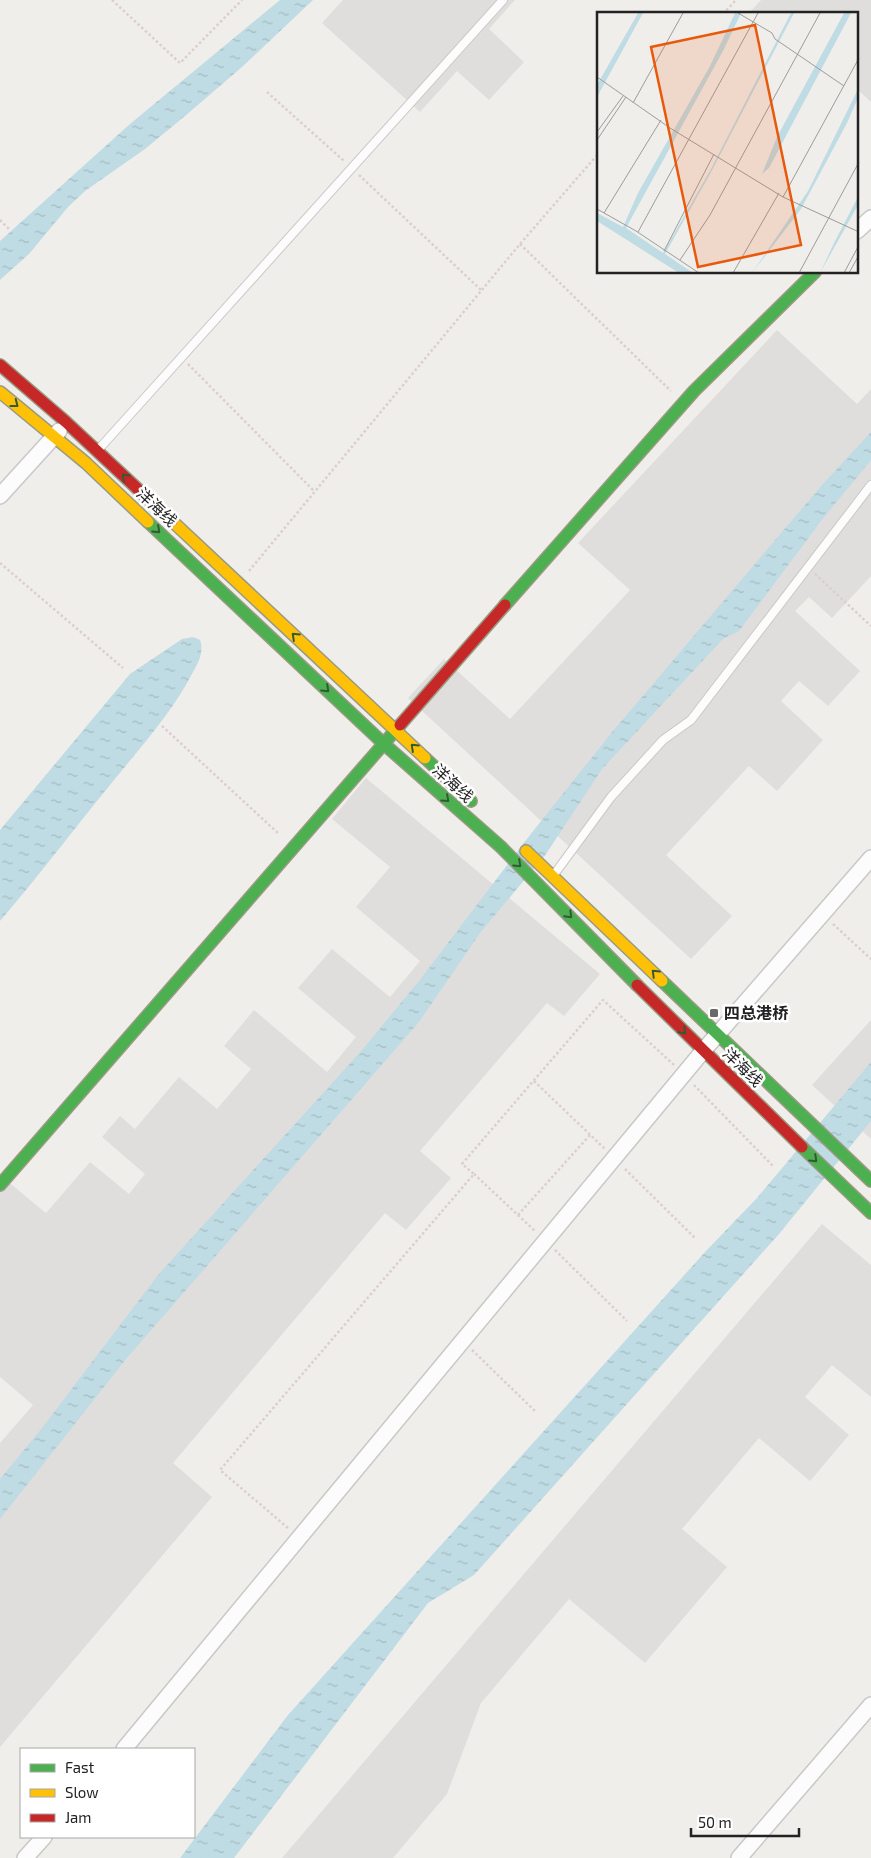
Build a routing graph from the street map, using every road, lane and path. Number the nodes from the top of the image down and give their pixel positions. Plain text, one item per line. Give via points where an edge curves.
1 (112, 0) edge
2 (242, 0) edge
3 (503, 0) edge
4 (736, 0) edge
5 (726, 12) edge
6 (267, 92) dead end
7 (597, 155) edge
8 (352, 168) junction
9 (871, 218) edge
10 (0, 220) edge
11 (9, 229) dead end
12 (858, 231) edge
13 (520, 244) junction
14 (813, 274) edge
15 (481, 290) junction
16 (182, 358) junction
17 (0, 365) edge
18 (0, 392) edge
19 (684, 403) junction
20 (66, 422) junction
21 (54, 436) junction
22 (97, 451) junction
23 (86, 463) junction
24 (871, 485) edge
25 (314, 491) junction
26 (0, 496) edge
27 (0, 563) edge
28 (807, 567) junction
29 (239, 584) junction
30 (871, 626) edge
31 (123, 668) dead end
32 (162, 726) dead end
33 (396, 730) junction
34 (384, 744) junction
35 (478, 807) dead end
36 (520, 846) dead end
37 (293, 847) junction
38 (871, 858) edge
39 (550, 873) junction
40 (543, 889) junction
41 (822, 914) junction
42 (871, 959) edge
43 (718, 1034) junction
44 (703, 1051) junction
45 (685, 1075) junction
46 (590, 1135) dead end
47 (773, 1166) dead end
48 (871, 1181) edge
49 (0, 1184) edge
50 (871, 1214) edge
51 (518, 1215) dead end
52 (464, 1342) junction
53 (536, 1412) dead end
54 (299, 1537) junction
55 (871, 1704) edge
56 (125, 1748) edge
57 (43, 1838) edge
58 (25, 1858) edge
59 (739, 1858) edge

1 - 2 path via 180,63
3 - 8 lane
4 - 5 path
6 - 8 path
7 - 13 path
8 - 15 path
8 - 16 lane
9 - 12 street
10 - 11 path
13 - 15 path
13 - 19 path
14 - 19 main road
15 - 25 path
16 - 22 lane
16 - 25 path
17 - 20 main road, 洋海线
18 -> 21 main road, 洋海线
19 - 33 main road
20 - 21 street
20 - 22 main road, 洋海线
21 - 23 main road, 洋海线
21 - 26 street
22 - 23 lane
29 -> 22 main road, 洋海线
23 -> 34 main road, 洋海线
24 - 28 lane
25 - 29 path
27 - 31 path
28 - 30 path
28 - 39 lane via 691,720 663,740 611,797
33 -> 29 main road, 洋海线
32 - 37 path
33 - 34 main road
35 -> 33 main road, 洋海线
34 - 37 main road
34 -> 40 main road, 洋海线 via 501,847
36 - 39 main road, 洋海线
37 - 49 main road
38 - 41 street
39 - 40 lane
43 -> 39 main road, 洋海线
40 -> 44 main road, 洋海线
41 - 42 path
41 - 43 street
43 - 44 street
43 - 48 main road, 洋海线
44 - 45 street
44 -> 50 main road, 洋海线
45 - 47 path
45 - 52 street
45 - 54 path via 603,1000 462,1164 474,1174 220,1470
46 - 51 path
52 - 53 path
52 - 54 street
54 - 56 street
55 - 59 street
57 - 58 street

